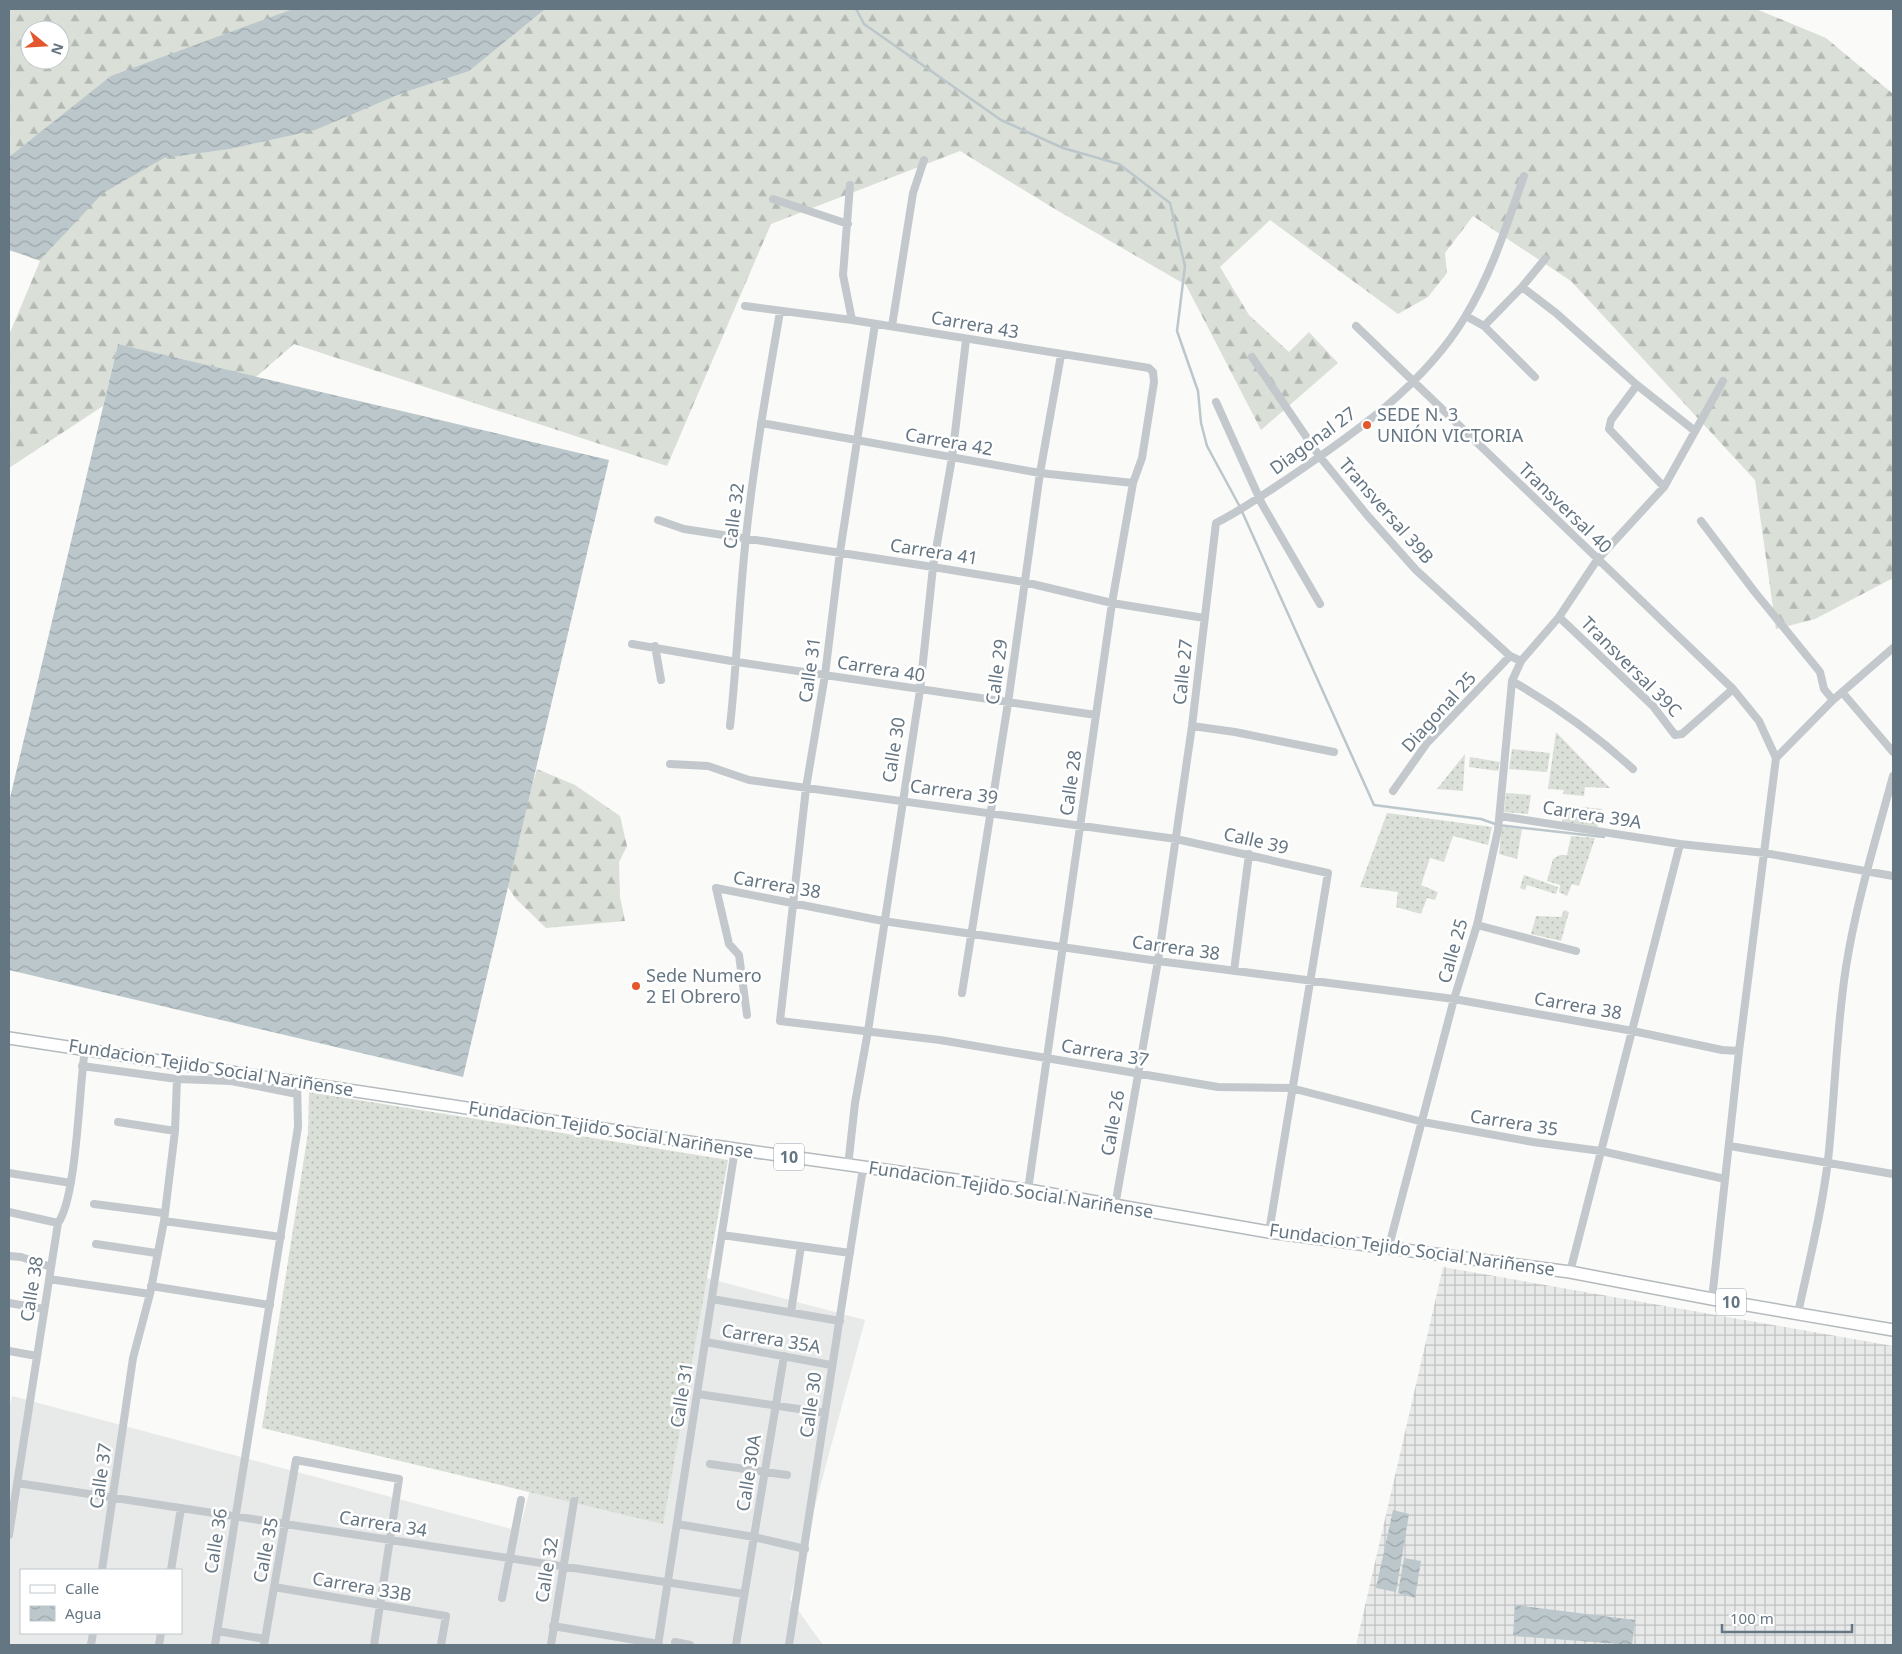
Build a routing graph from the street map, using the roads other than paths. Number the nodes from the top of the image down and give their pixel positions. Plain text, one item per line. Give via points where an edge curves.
1 (924, 160) dead end
2 (1524, 176) dead end
3 (850, 185) dead end
4 (773, 199) dead end
5 (848, 224) junction
6 (1545, 259) dead end
7 (1522, 287) junction
8 (745, 306) dead end
9 (780, 312) junction
10 (1466, 316) junction
11 (852, 320) junction
12 (875, 324) junction
13 (892, 326) junction
14 (1356, 326) dead end
15 (1484, 326) junction
16 (966, 340) junction
17 (1061, 355) junction
18 (1252, 357) dead end
19 (1535, 377) dead end
20 (1723, 381) dead end
21 (1154, 382) joint
22 (1413, 382) junction
23 (1637, 385) junction
24 (1216, 402) dead end
25 (761, 423) junction
26 (1695, 431) junction
27 (857, 440) junction
28 (1320, 457) junction
29 (952, 458) junction
30 (1040, 473) junction
31 (1133, 483) junction
32 (1664, 487) junction
33 (1259, 498) junction
34 (1229, 516) joint
35 (658, 520) dead end
36 (1701, 520) dead end
37 (746, 537) junction
38 (840, 552) junction
39 (1597, 560) junction
40 (934, 567) junction
41 (1024, 582) junction
42 (1112, 602) junction
43 (1320, 604) dead end
44 (1559, 617) junction
45 (1204, 618) junction
46 (632, 644) dead end
47 (655, 646) junction
48 (1893, 648) edge
49 (1510, 656) junction
50 (1522, 661) junction
51 (738, 662) junction
52 (825, 675) junction
53 (661, 680) dead end
54 (1512, 681) junction
55 (1733, 689) junction
56 (920, 690) junction
57 (1842, 692) junction
58 (1833, 700) junction
59 (1008, 703) junction
60 (1096, 715) junction
61 (730, 726) dead end
62 (1192, 726) junction
63 (1334, 752) dead end
64 (1893, 752) edge
65 (1776, 758) junction
66 (670, 764) dead end
67 (1633, 769) dead end
68 (1893, 776) edge
69 (806, 788) junction
70 (1393, 791) dead end
71 (901, 800) junction
72 (990, 812) junction
73 (1500, 818) junction
74 (1080, 826) junction
75 (1176, 839) junction
76 (1680, 844) junction
77 (1765, 853) junction
78 (1249, 854) junction
79 (1867, 873) junction
80 (1893, 876) edge
81 (794, 902) junction
82 (883, 921) junction
83 (1477, 924) junction
84 (971, 933) junction
85 (1063, 946) junction
86 (1576, 951) dead end
87 (1158, 961) junction
88 (1234, 971) junction
89 (1310, 982) junction
90 (962, 993) dead end
91 (1454, 999) junction
92 (747, 1015) dead end
93 (780, 1021) joint
94 (868, 1031) junction
95 (1633, 1031) junction
96 (9, 1038) edge
97 (85, 1049) junction
98 (1739, 1051) junction
99 (1047, 1058) junction
100 (82, 1066) junction
101 (1137, 1074) junction
102 (177, 1079) junction
103 (297, 1081) junction
104 (1291, 1088) junction
105 (297, 1094) junction
106 (118, 1122) dead end
107 (1423, 1122) junction
108 (175, 1131) junction
109 (1730, 1146) junction
110 (736, 1149) junction
111 (1601, 1151) junction
112 (1828, 1161) junction
113 (848, 1166) junction
114 (862, 1168) junction
115 (9, 1173) edge
116 (1893, 1174) edge
117 (1725, 1179) junction
118 (71, 1183) junction
119 (1028, 1190) junction
120 (94, 1204) dead end
121 (1114, 1206) junction
122 (9, 1212) edge
123 (163, 1217) junction
124 (58, 1223) junction
125 (1270, 1232) junction
126 (722, 1235) junction
127 (281, 1238) junction
128 (96, 1244) dead end
129 (801, 1246) junction
130 (1389, 1246) junction
131 (156, 1253) junction
132 (850, 1253) junction
133 (9, 1256) edge
134 (51, 1268) junction
135 (1570, 1272) junction
136 (49, 1279) junction
137 (151, 1290) junction
138 (712, 1299) junction
139 (1712, 1299) junction
140 (9, 1303) edge
141 (270, 1305) junction
142 (44, 1308) junction
143 (791, 1312) junction
144 (1798, 1313) junction
145 (840, 1320) junction
146 (1893, 1330) edge
147 (706, 1342) junction
148 (9, 1352) edge
149 (37, 1356) junction
150 (784, 1356) junction
151 (831, 1365) junction
152 (698, 1394) junction
153 (776, 1407) junction
154 (825, 1413) junction
155 (710, 1464) dead end
156 (765, 1471) junction
157 (787, 1475) dead end
158 (17, 1483) junction
159 (112, 1498) junction
160 (521, 1500) dead end
161 (11, 1501) edge
162 (574, 1501) dead end
163 (181, 1508) junction
164 (235, 1516) junction
165 (286, 1524) junction
166 (677, 1524) junction
167 (9, 1536) edge
168 (754, 1536) junction
169 (390, 1540) junction
170 (805, 1549) junction
171 (510, 1558) junction
172 (562, 1566) junction
173 (102, 1569) edge
174 (171, 1569) edge
175 (668, 1581) junction
176 (274, 1587) junction
177 (744, 1594) junction
178 (502, 1598) dead end
179 (380, 1606) junction
180 (554, 1626) junction
181 (217, 1631) junction
182 (264, 1642) edge
183 (675, 1642) dead end
184 (215, 1645) edge
185 (374, 1645) edge
186 (441, 1645) edge
187 (551, 1645) edge
188 (659, 1645) edge
189 (690, 1645) edge
190 (736, 1645) edge
191 (789, 1645) edge

1 - 13 street via 911,202
2 - 10 street, Diagonal 27 via 1492,264
3 - 5 street
4 - 5 street
5 - 11 street via 843,275
6 - 7 street
7 - 15 street
7 - 23 street
8 - 9 street, Carrera 43
9 - 11 street, Carrera 43
9 - 25 street, Calle 32
10 - 15 street
10 - 22 street, Diagonal 27 via 1442,350
11 - 12 street, Carrera 43
12 - 13 street, Carrera 43
12 - 27 street, Calle 31
13 - 16 street, Carrera 43
14 - 22 street, Transversal 40
15 - 19 street
16 - 17 street, Carrera 43
16 - 29 street, Calle 30
17 - 21 street, Carrera 43 via 1149,368
17 - 30 street, Calle 29
18 - 28 street, Transversal 39B
20 - 26 street
21 - 31 street, Calle 28 via 1142,458
22 - 28 street, Diagonal 27
22 - 39 street, Transversal 40
23 - 26 street
23 - 32 street via 1611,420 1609,429
24 - 33 street
25 - 27 street, Carrera 42
25 - 37 street, Calle 32
26 - 32 street
27 - 29 street, Carrera 42
27 - 38 street, Calle 31
28 - 33 street, Diagonal 27
28 - 49 street, Transversal 39B via 1416,570
29 - 30 street, Carrera 42
29 - 40 street, Calle 30
30 - 31 street, Carrera 42
30 - 41 street, Calle 29
31 - 42 street, Calle 28
32 - 39 street
33 - 34 street, Diagonal 27
33 - 43 street
34 - 45 street, Calle 27 via 1216,523
35 - 37 street, Carrera 41 via 684,529
36 - 58 street via 1820,672 1824,689
37 - 38 street, Carrera 41
37 - 51 street, Calle 32
38 - 40 street, Carrera 41
38 - 52 street, Calle 31
39 - 44 street
39 - 55 street, Transversal 40
40 - 41 street, Carrera 41
40 - 56 street, Calle 30
41 - 42 street, Carrera 41
41 - 59 street, Calle 29
42 - 45 street, Carrera 41
42 - 60 street, Calle 28
44 - 50 street
44 - 55 street, Transversal 39C via 1653,706 1675,735 1682,734
45 - 62 street, Calle 27
46 - 47 street, Carrera 40
47 - 51 street, Carrera 40
47 - 53 street
48 - 57 street
49 - 50 street, Transversal 39B
49 - 70 street, Diagonal 25 via 1427,743
50 - 54 street, Calle 25
51 - 52 street, Carrera 40
51 - 61 street, Calle 32
52 - 56 street, Carrera 40
52 - 69 street, Calle 31
54 - 67 street via 1565,713
54 - 73 street, Calle 25
55 - 65 street, Transversal 40 via 1759,721
56 - 59 street, Carrera 40
56 - 71 street, Calle 30
57 - 58 street
57 - 64 street
58 - 65 street
59 - 60 street, Carrera 40
59 - 72 street, Calle 29
60 - 74 street, Calle 28
62 - 63 street
62 - 75 street, Calle 27
65 - 77 street
66 - 69 street, Carrera 39 via 708,766 749,780
68 - 79 street
69 - 71 street, Carrera 39
69 - 81 street, Calle 31
71 - 72 street, Carrera 39
71 - 82 street, Calle 30
72 - 74 street, Carrera 39
72 - 84 street, Calle 29
73 - 76 street, Carrera 39A
73 - 83 street, Calle 25
74 - 75 street, Carrera 39
74 - 85 street, Calle 28
75 - 78 street, Calle 39
75 - 87 street, Calle 26
76 - 77 street, Carrera 39A
76 - 95 street
77 - 79 street, Carrera 39A
77 - 98 street
78 - 88 street
78 - 89 street, Calle 39 via 1328,874
79 - 80 street, Carrera 39A
79 - 112 street via 1846,968
81 - 82 street, Carrera 38
81 - 92 street, Carrera 38 via 716,888 729,944 739,955
81 - 93 street, Calle 31
82 - 84 street, Carrera 38
82 - 94 street, Calle 30
83 - 86 street
83 - 91 street, Calle 25
84 - 85 street, Carrera 38
84 - 90 street, Calle 29
85 - 87 street, Carrera 38
85 - 99 street, Calle 28
87 - 88 street, Carrera 38
87 - 101 street, Calle 26
88 - 89 street, Carrera 38
89 - 91 street, Carrera 38
89 - 104 street
91 - 95 street, Carrera 38
91 - 107 street, Calle 25
93 - 94 street, Carrera 37
94 - 99 street, Carrera 37
94 - 113 street, Calle 30
95 - 98 street, Carrera 38
95 - 111 street
96 - 97 main road, Fundacion Tejido Social Nariñense / 10
97 - 100 street, Calle 38
97 - 103 main road, Fundacion Tejido Social Nariñense / 10
98 - 109 street
99 - 101 street, Carrera 37
99 - 119 street, Calle 28
100 - 102 street
100 - 118 street, Calle 38
101 - 104 street, Carrera 37 via 1218,1087
101 - 121 street, Calle 26
102 - 105 street via 230,1082
102 - 108 street, Calle 37
103 - 105 street, Calle 36
103 - 110 main road, Fundacion Tejido Social Nariñense / 10
104 - 107 street, Carrera 37
104 - 125 street
105 - 127 street, Calle 36 via 298,1128
106 - 108 street
107 - 111 street, Carrera 35
107 - 130 street, Calle 25
108 - 123 street, Calle 37
109 - 112 street
109 - 117 street
110 - 113 main road, Fundacion Tejido Social Nariñense / 10
110 - 126 street, Calle 31
111 - 117 street, Carrera 35
111 - 135 street
112 - 116 street
112 - 144 street
113 - 114 main road, Fundacion Tejido Social Nariñense / 10
114 - 119 main road, Fundacion Tejido Social Nariñense / 10
114 - 132 street, Calle 30
115 - 118 street
117 - 139 street
118 - 124 street, Calle 38 via 64,1215
119 - 121 main road, Fundacion Tejido Social Nariñense / 10
120 - 123 street
121 - 125 main road, Fundacion Tejido Social Nariñense / 10
122 - 124 street
123 - 127 street
123 - 131 street, Calle 37
124 - 134 street, Calle 38
125 - 130 main road, Fundacion Tejido Social Nariñense / 10
126 - 129 street
126 - 138 street, Calle 31
127 - 141 street, Calle 36
128 - 131 street
129 - 132 street
129 - 143 street
130 - 135 main road, Fundacion Tejido Social Nariñense / 10
131 - 137 street, Calle 37
132 - 145 street, Calle 30
133 - 134 street
134 - 136 street, Calle 38
135 - 139 main road, 10
136 - 137 street
136 - 142 street, Calle 38
137 - 141 street
137 - 159 street, Calle 37 via 134,1358
138 - 143 street
138 - 147 street, Calle 31
139 - 144 main road, 10
140 - 142 street
141 - 164 street, Calle 36
142 - 149 street, Calle 38
143 - 145 street
144 - 146 main road, 10
145 - 151 street, Calle 30
147 - 150 street, Carrera 35A
147 - 152 street, Calle 31
148 - 149 street
149 - 158 street, Calle 38
150 - 151 street, Carrera 35A
150 - 153 street, Calle 30A
151 - 154 street, Calle 30
152 - 153 street
152 - 166 street, Calle 31
153 - 154 street
153 - 156 street, Calle 30A
154 - 170 street, Calle 30
155 - 156 street
156 - 157 street
156 - 168 street, Calle 30A
158 - 159 street, Carrera 34
158 - 161 street, Calle 38
159 - 163 street, Carrera 34
159 - 173 street, Calle 37
160 - 171 street
161 - 167 street, Calle 38
162 - 172 street, Calle 32
163 - 164 street, Carrera 34
163 - 174 street
164 - 165 street, Carrera 34
164 - 181 street, Calle 36
165 - 169 street, Carrera 34
165 - 169 street, Calle 35 via 296,1460 400,1479
165 - 176 street, Calle 35
166 - 168 street
166 - 175 street, Calle 31
168 - 170 street
168 - 177 street, Calle 30A
169 - 171 street, Carrera 34
169 - 179 street
170 - 191 street, Calle 30
171 - 172 street, Carrera 34
171 - 178 street
172 - 175 street, Carrera 34
172 - 180 street, Calle 32
175 - 177 street, Carrera 34
175 - 188 street, Calle 31
176 - 179 street, Carrera 33B
176 - 182 street, Calle 35
177 - 190 street
179 - 185 street
179 - 186 street, Carrera 33B via 446,1616
180 - 187 street, Calle 32
180 - 188 street
181 - 182 street
181 - 184 street, Calle 36
183 - 189 street

